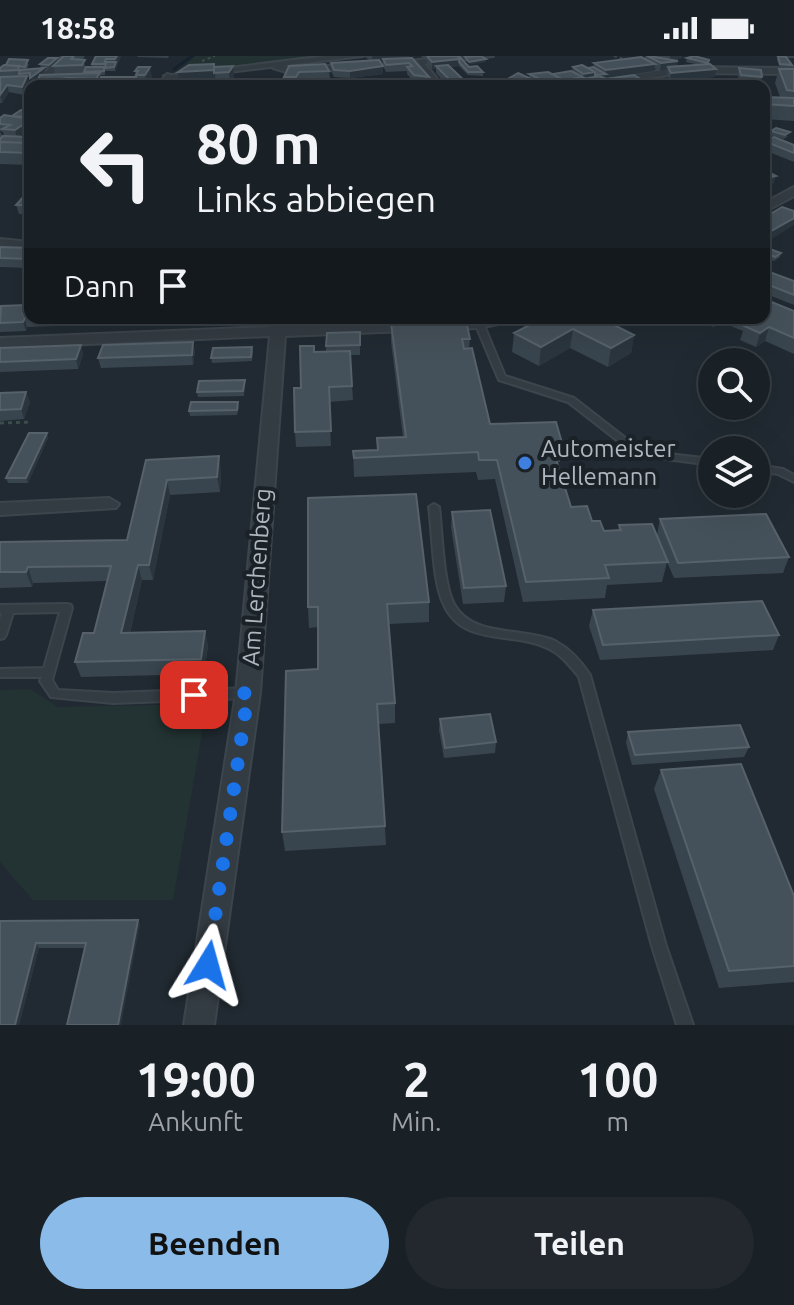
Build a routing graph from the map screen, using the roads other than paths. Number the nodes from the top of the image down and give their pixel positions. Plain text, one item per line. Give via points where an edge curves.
1 (68, 56) edge
2 (357, 56) edge
3 (488, 56) edge
4 (418, 62) junction
5 (276, 66) junction
6 (794, 71) edge
7 (170, 76) joint
8 (43, 79) edge
9 (166, 80) edge
10 (433, 80) edge
11 (612, 80) edge
12 (794, 191) edge
13 (770, 205) edge
14 (0, 243) edge
15 (24, 245) edge
16 (233, 324) edge
17 (378, 324) edge
18 (479, 324) edge
19 (277, 325) edge
20 (206, 335) junction
21 (0, 343) edge
22 (698, 460) edge
23 (770, 470) edge
24 (794, 479) edge
25 (109, 504) dead end
26 (434, 507) dead end
27 (0, 509) edge
28 (5, 609) edge
29 (0, 635) edge
30 (48, 672) junction
31 (0, 673) edge
32 (248, 693) junction
33 (199, 1025) edge
34 (685, 1025) edge

1 - 8 street
2 - 5 street
3 - 4 street
4 - 5 street via 293,71
4 - 10 street
5 - 7 street
6 - 11 street via 683,70
7 - 9 street
12 - 13 street
14 - 15 street
16 - 20 street
17 - 19 street
18 - 22 lane via 502,378 571,400 639,453
19 - 20 street
19 - 32 street, Am Lerchenberg
20 - 21 street
23 - 24 lane
25 - 27 street
26 - 34 lane via 448,604 461,623 484,633 540,638 561,647 584,675
28 - 29 lane
28 - 30 lane via 67,608
30 - 31 lane
30 - 32 lane via 46,681 55,694 76,698
32 - 33 street, Am Lerchenberg

